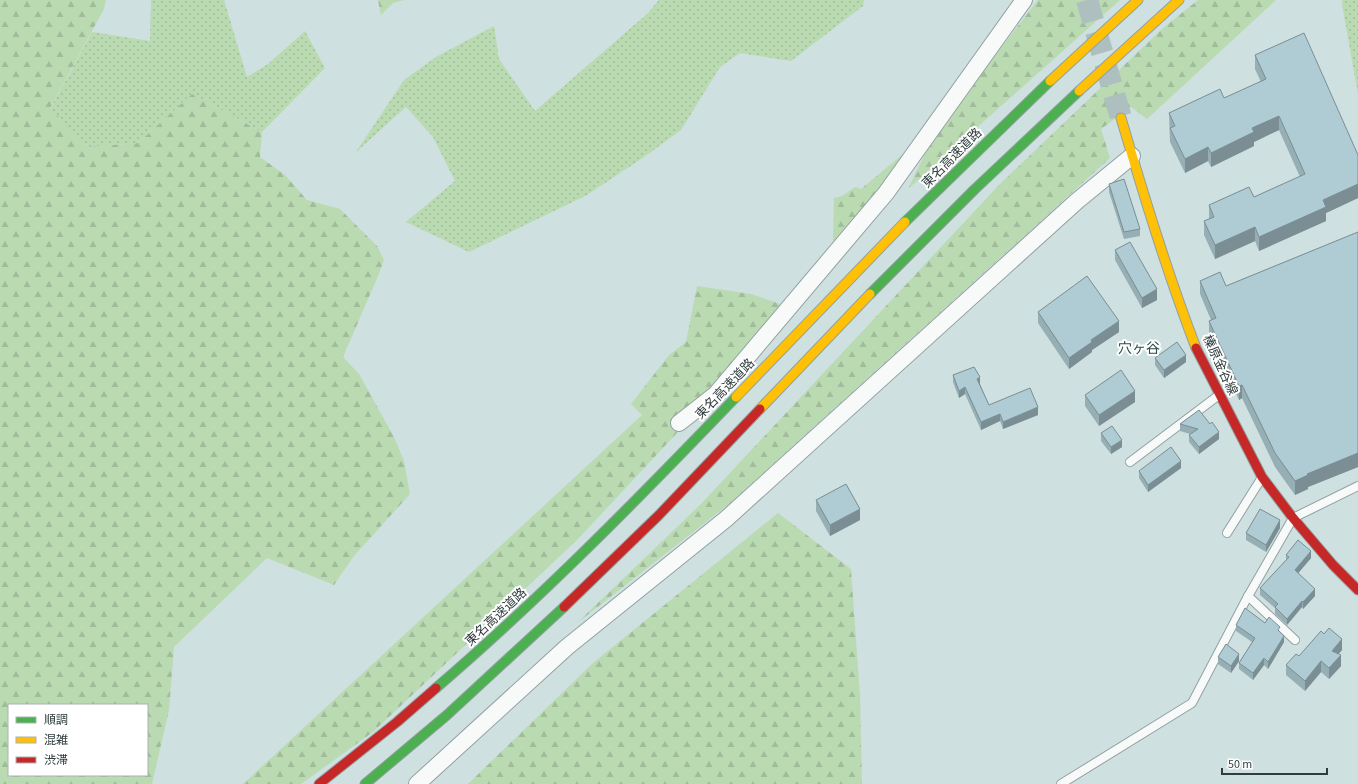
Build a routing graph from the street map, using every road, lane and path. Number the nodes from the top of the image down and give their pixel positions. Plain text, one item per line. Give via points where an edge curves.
1 (1024, 0) edge
2 (1138, 0) edge
3 (1179, 0) edge
4 (1121, 118) tunnel mouth
5 (1132, 156) junction
6 (1219, 394) junction
7 (679, 423) dead end
8 (1130, 462) dead end
9 (1262, 478) junction
10 (1358, 486) edge
11 (1292, 518) junction
12 (1228, 533) dead end
13 (1358, 590) edge
14 (1248, 596) junction
15 (1295, 640) dead end
16 (319, 784) edge
17 (365, 784) edge
18 (417, 784) edge
19 (1061, 784) edge

1 - 7 street via 886,193 716,394
2 - 16 main road, 東名高速道路 via 997,131 895,232 637,499 524,610 453,675
3 - 17 main road via 975,189 873,291 659,515 540,630 447,715
4 - 5 main road, 榛原金谷線
5 - 6 main road, 榛原金谷線 via 1174,291 1199,355
5 - 18 street via 1077,201 726,519 567,647
6 - 8 lane
6 - 9 main road, 榛原金谷線
9 - 11 main road, 榛原金谷線
9 - 12 lane
10 - 11 lane
11 - 13 main road, 榛原金谷線
11 - 14 lane
14 - 15 lane
14 - 19 lane via 1192,702

